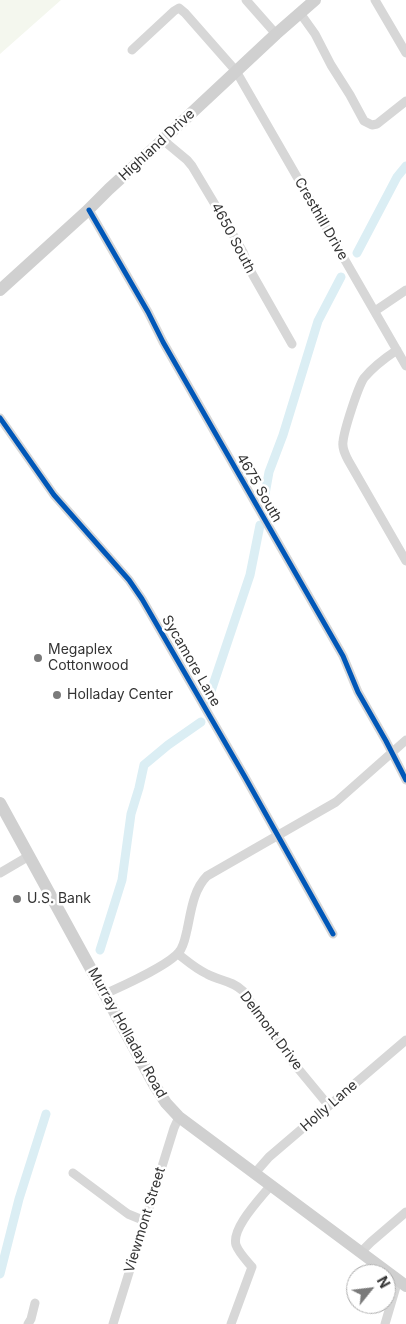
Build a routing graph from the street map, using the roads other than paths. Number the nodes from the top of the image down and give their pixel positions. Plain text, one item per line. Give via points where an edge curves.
1 (246, 0) edge
2 (315, 0) edge
3 (375, 0) edge
4 (300, 13) junction
5 (276, 34) junction
6 (132, 50) dead end
7 (406, 54) edge
8 (236, 72) junction
9 (406, 101) edge
10 (163, 140) junction
11 (89, 210) junction
12 (0, 290) edge
13 (406, 290) edge
14 (375, 312) junction
15 (292, 344) dead end
16 (397, 350) junction
17 (406, 366) edge
18 (0, 418) edge
19 (406, 561) edge
20 (406, 740) edge
21 (392, 751) junction
22 (406, 780) edge
23 (0, 803) edge
24 (278, 836) junction
25 (29, 856) junction
26 (0, 872) edge
27 (333, 934) dead end
28 (178, 954) junction
29 (105, 994) junction
30 (406, 1040) edge
31 (329, 1106) junction
32 (179, 1117) junction
33 (73, 1173) dead end
34 (255, 1173) junction
35 (271, 1185) junction
36 (406, 1212) edge
37 (144, 1221) junction
38 (361, 1252) junction
39 (402, 1283) edge
40 (35, 1303) dead end
41 (28, 1324) edge
42 (113, 1324) edge
43 (231, 1324) edge
44 (385, 1324) edge

1 - 5 street
2 - 4 main road, Highland Drive
3 - 7 street
4 - 5 main road, Highland Drive
4 - 9 street via 364,121 372,125 381,121
5 - 8 main road, Highland Drive
6 - 8 street, Cresthill Drive via 179,8
8 - 10 main road, Highland Drive
8 - 14 street, Cresthill Drive
10 - 11 main road, Highland Drive
10 - 15 street, 4650 South via 192,166
11 - 12 main road, Highland Drive
11 - 21 street, 4675 South via 343,656 358,692
13 - 14 street
14 - 16 street, Cresthill Drive
16 - 17 street, Cresthill Drive
16 - 19 street via 363,380 343,442 344,454
18 - 24 street, Sycamore Lane via 54,495 142,599
20 - 21 street
21 - 22 street, 4675 South
21 - 24 street via 336,802
23 - 25 main road, Murray Holladay Road
24 - 27 street, Sycamore Lane
24 - 28 street via 204,880 197,890
25 - 26 street
25 - 29 main road, Murray Holladay Road
28 - 29 street via 149,973
28 - 31 street, Delmont Drive via 198,969 231,982 243,991 291,1060
29 - 32 main road, Murray Holladay Road via 160,1094
30 - 31 street, Holly Lane
31 - 34 street, Holly Lane
32 - 34 main road, Murray Holladay Road
32 - 37 street, Viewmont Street
33 - 37 street via 128,1214
34 - 35 main road, Murray Holladay Road
35 - 38 main road, Murray Holladay Road
35 - 43 street via 237,1233 238,1248 252,1267
36 - 38 street
37 - 42 street, Viewmont Street
38 - 39 main road, Murray Holladay Road
39 - 44 street
40 - 41 street

